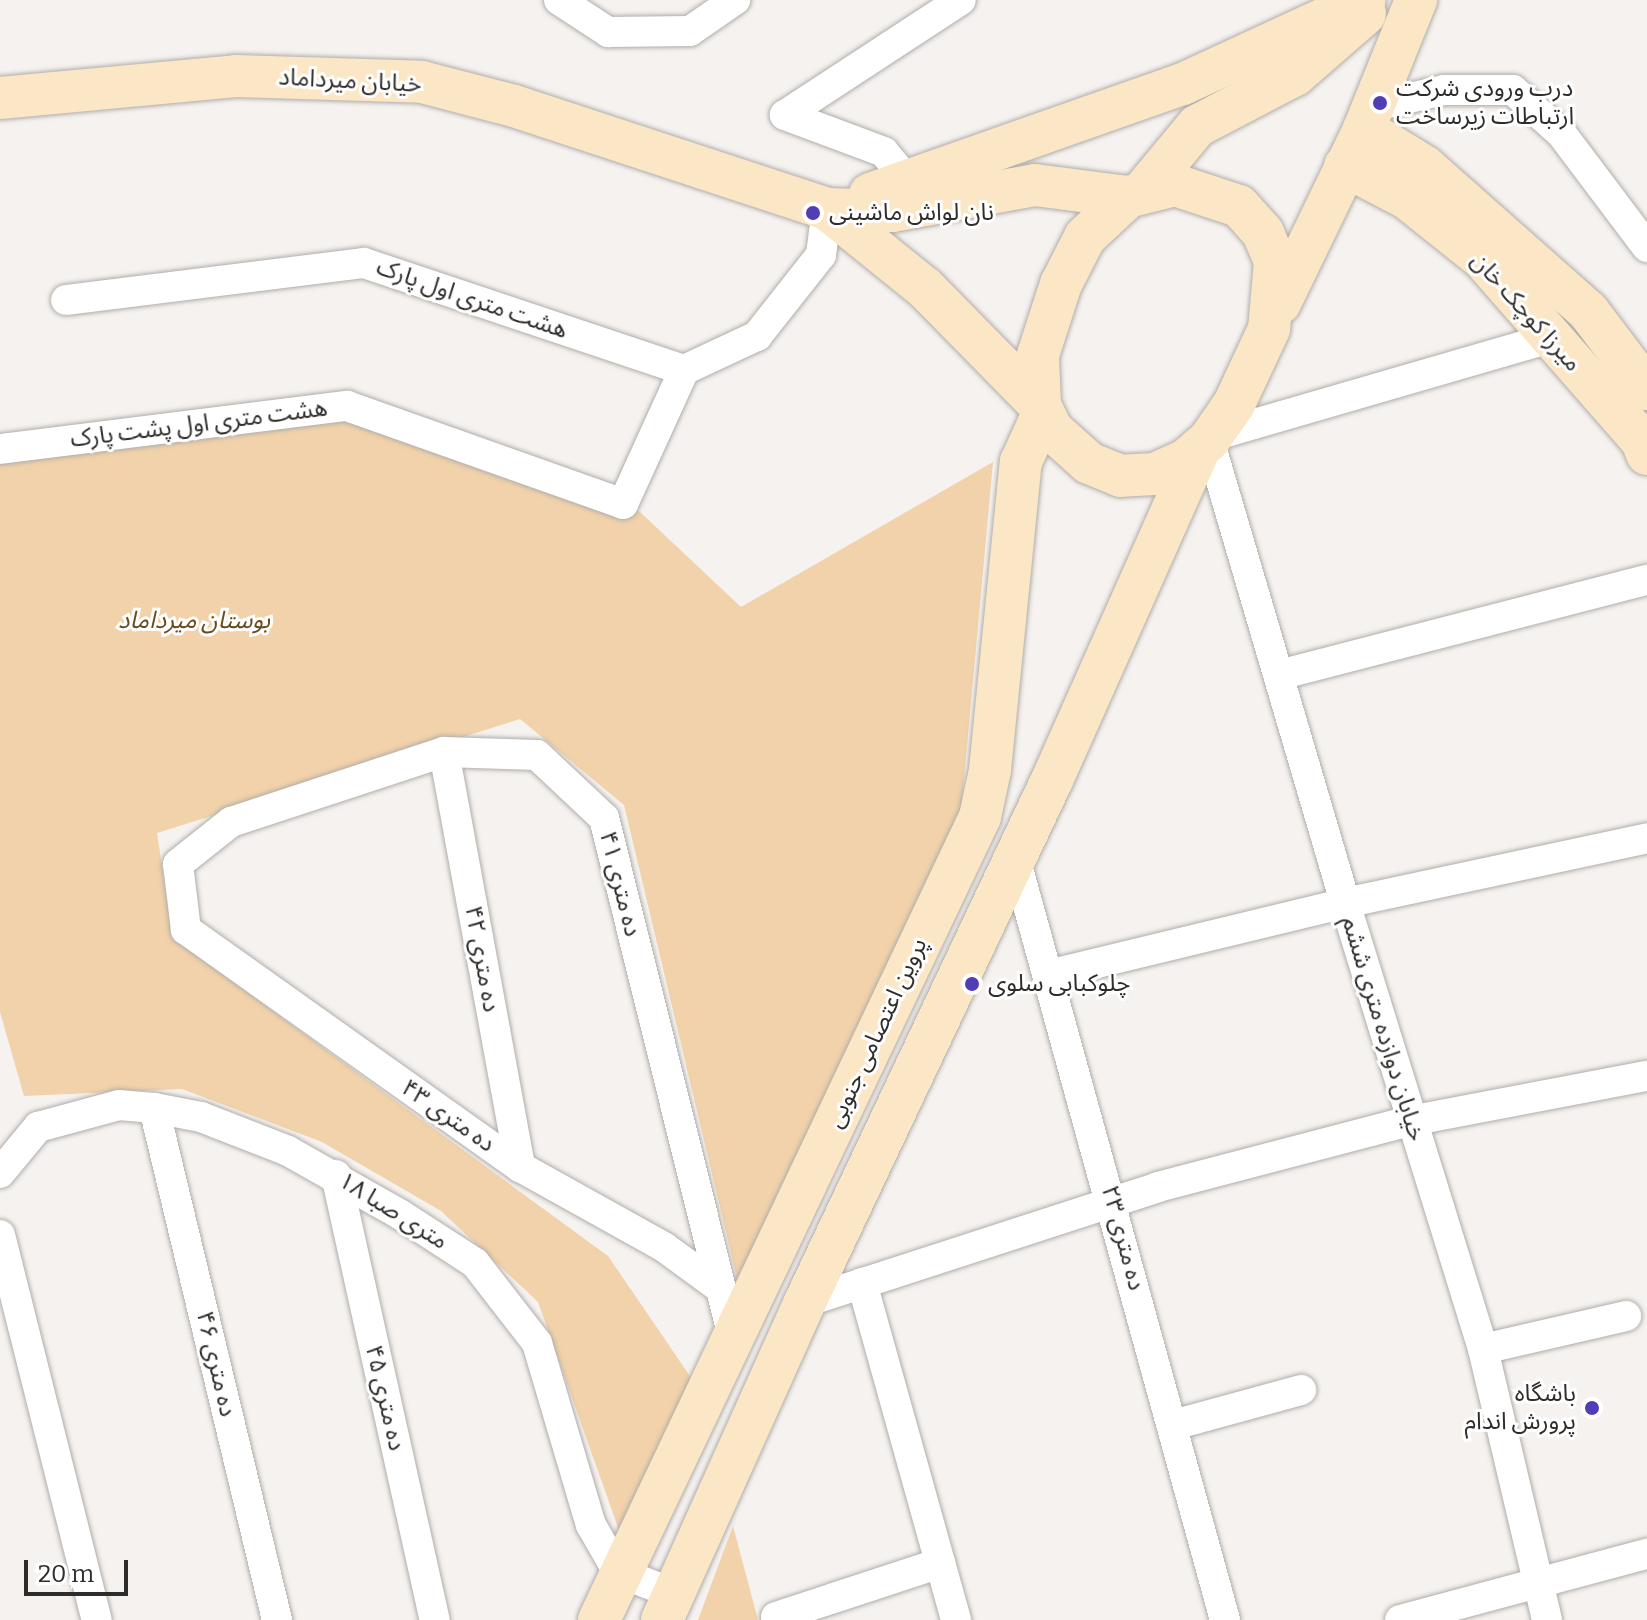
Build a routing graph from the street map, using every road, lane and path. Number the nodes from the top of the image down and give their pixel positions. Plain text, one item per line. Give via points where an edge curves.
1 (559, 0) edge
2 (735, 0) edge
3 (961, 0) edge
4 (1365, 0) edge
5 (1377, 0) edge
6 (1416, 0) edge
7 (1295, 75) junction
8 (0, 98) edge
9 (1368, 118) junction
10 (1345, 166) junction
11 (908, 181) junction
12 (1136, 194) junction
13 (827, 209) junction
14 (1647, 247) edge
15 (66, 300) dead end
16 (1269, 329) junction
17 (1551, 338) junction
18 (684, 370) junction
19 (1647, 389) edge
20 (1041, 409) junction
21 (1207, 441) junction
22 (0, 449) edge
23 (1647, 454) edge
24 (1647, 580) edge
25 (1279, 675) junction
26 (444, 752) junction
27 (1647, 838) edge
28 (1015, 858) junction
29 (1345, 903) junction
30 (186, 930) joint
31 (1048, 975) junction
32 (1647, 1076) edge
33 (154, 1108) junction
34 (1410, 1121) junction
35 (520, 1167) junction
36 (0, 1173) edge
37 (336, 1175) junction
38 (1113, 1201) junction
39 (0, 1235) edge
40 (862, 1283) junction
41 (720, 1288) junction
42 (805, 1302) junction
43 (1626, 1316) dead end
44 (733, 1337) junction
45 (1483, 1349) junction
46 (1301, 1390) dead end
47 (1173, 1425) junction
48 (1647, 1554) edge
49 (940, 1563) junction
50 (618, 1572) junction
51 (1536, 1581) junction
52 (667, 1607) edge
53 (776, 1617) dead end
54 (97, 1620) edge
55 (277, 1620) edge
56 (435, 1620) edge
57 (599, 1620) edge
58 (956, 1620) edge
59 (1225, 1620) edge
60 (1400, 1620) edge
61 (1547, 1620) edge

1 - 2 street via 608,32 690,31
3 - 11 street via 785,115 884,152
4 - 11 main road via 1183,84
5 - 7 main road via 1353,30
6 - 9 main road
7 - 9 main road via 1357,77 1368,87
7 - 12 main road via 1197,126
8 - 13 main road, خیابان میرداماد via 236,76 422,82 529,111
9 - 10 main road
9 - 14 street via 1444,90 1513,90 1561,133
9 - 19 main road, میرزا کوچک خان via 1577,301
10 - 16 main road
10 - 17 main road, میرزا کوچک خان via 1408,199 1482,258
11 - 13 main road
12 - 13 main road via 1035,185 892,211
12 - 16 main road via 1175,185 1239,206 1263,233 1275,261
12 - 20 main road via 1085,237 1061,284 1038,355
13 - 18 street via 821,255 757,336
13 - 20 main road via 925,288
15 - 18 street, هشت متری اول پارک via 364,263
16 - 21 main road via 1251,373
17 - 21 street
17 - 23 main road, میرزا کوچک خان via 1642,441
18 - 22 street, هشت متری اول پشت پارک via 623,504 347,406
20 - 21 main road via 1064,444 1089,463 1121,476 1155,474 1186,460
20 - 44 main road, پروین اعتصامی جنوبی via 1021,462 990,770 980,817
21 - 25 street, خیابان دوازده متری ششم
21 - 28 main road, پروین اعتصامی جنوبی
24 - 25 street
25 - 29 street, خیابان دوازده متری ششم
26 - 30 street, ده متری ۴۱ via 231,822 178,864
26 - 35 street, ده متری ۴۲
26 - 41 street, ده متری ۴۱ via 537,755 604,818
27 - 29 street
28 - 31 street, ده متری ۲۳
28 - 42 main road, پروین اعتصامی جنوبی
29 - 31 street
29 - 34 street, خیابان دوازده متری ششم
30 - 35 street, ده متری ۴۳
31 - 38 street, ده متری ۲۳
32 - 34 street
33 - 36 street, متری صبا ۱۸ via 119,1105 38,1127
33 - 37 street, متری صبا ۱۸ via 201,1117
33 - 55 street, ده متری ۴۶
34 - 38 street
34 - 45 street, خیابان دوازده متری ششم
35 - 41 street, ده متری ۴۳ via 664,1247
37 - 50 street, متری صبا ۱۸ via 475,1263 537,1343 591,1525
37 - 56 street, ده متری ۴۵
38 - 40 street
38 - 47 street, ده متری ۲۳
39 - 54 street
40 - 42 street
40 - 49 street
41 - 44 street, ده متری ۴۱
42 - 52 main road, پروین اعتصامی جنوبی
43 - 45 street
44 - 50 main road, پروین اعتصامی جنوبی
45 - 51 street, خیابان دوازده متری ششم
46 - 47 street
47 - 59 street, ده متری ۲۳
48 - 51 street
49 - 53 street
49 - 58 street
50 - 52 street
50 - 57 main road, پروین اعتصامی جنوبی
51 - 60 street
51 - 61 street, خیابان دوازده متری ششم

